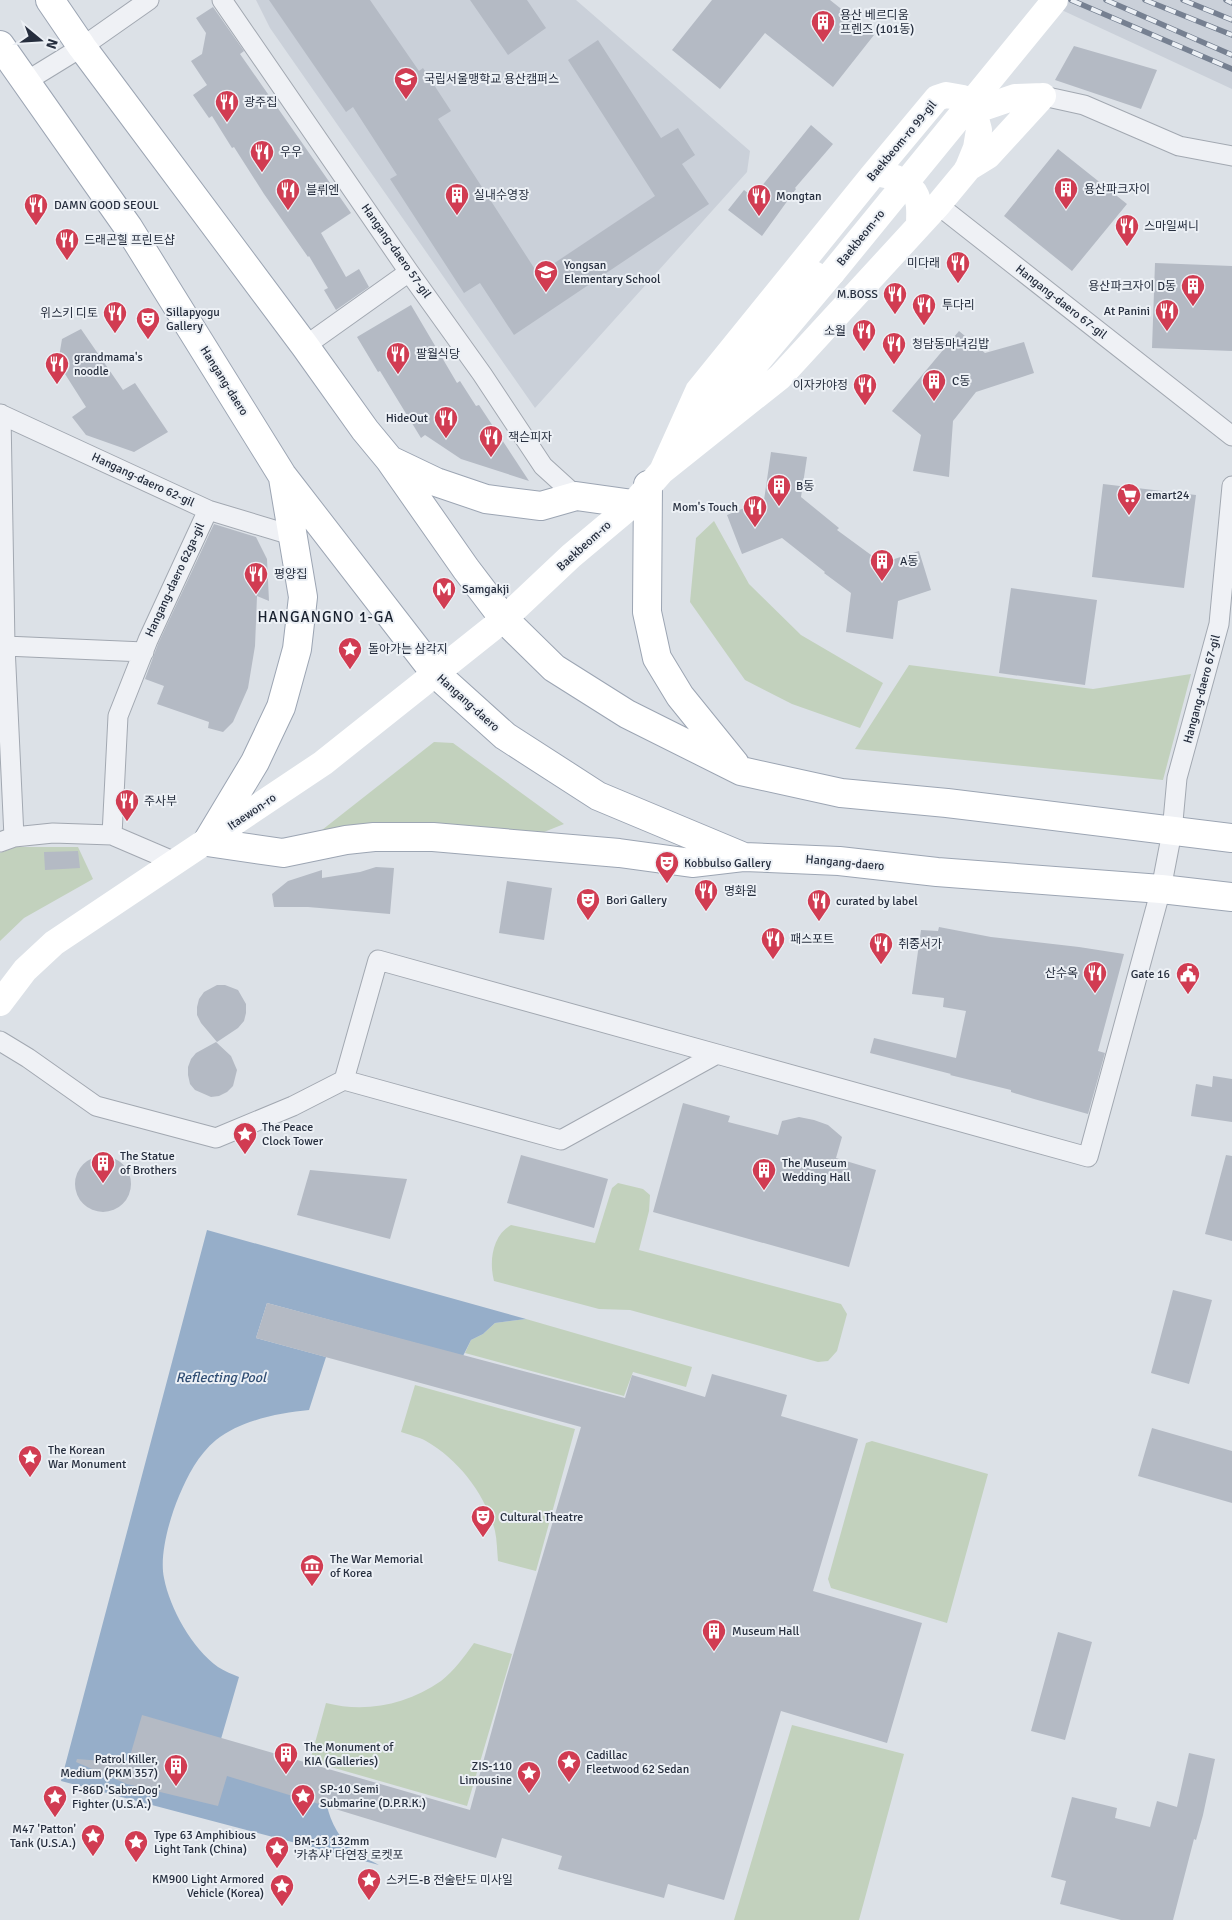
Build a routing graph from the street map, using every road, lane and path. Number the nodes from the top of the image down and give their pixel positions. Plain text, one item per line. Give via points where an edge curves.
1 (50, 0) edge
2 (149, 0) edge
3 (222, 0) edge
4 (1038, 0) edge
5 (1055, 0) edge
6 (0, 45) edge
7 (82, 47) junction
8 (25, 82) junction
9 (1043, 96) junction
10 (974, 111) junction
11 (1232, 156) edge
12 (966, 170) junction
13 (872, 176) junction
14 (938, 205) junction
15 (919, 225) junction
16 (827, 268) junction
17 (410, 272) junction
18 (305, 346) junction
19 (1, 414) edge
20 (1232, 436) edge
21 (389, 459) junction
22 (282, 475) junction
23 (1232, 486) edge
24 (648, 487) junction
25 (576, 496) junction
26 (208, 510) junction
27 (291, 535) junction
28 (504, 619) junction
29 (5, 646) junction
30 (144, 652) junction
31 (434, 673) junction
32 (741, 770) junction
33 (1172, 832) junction
34 (112, 835) junction
35 (1232, 838) edge
36 (7, 840) edge
37 (207, 842) junction
38 (744, 857) junction
39 (175, 862) junction
40 (1161, 889) junction
41 (1232, 896) edge
42 (0, 1003) edge
43 (0, 1041) edge
44 (717, 1054) junction
45 (344, 1080) junction

1 - 7 main road
2 - 7 street
3 - 17 street, Hangang-daero 57-gil
4 - 16 main road, Baekbeom-ro
5 - 16 main road, Baekbeom-ro, bridge
6 - 8 main road, Hangang-daero
7 - 8 street
7 - 18 main road
8 - 22 main road, Hangang-daero via 128,227
9 - 10 main road via 1015,97
9 - 11 street via 1084,105 1179,146
9 - 12 main road via 988,156
10 - 12 main road via 979,130 976,148
10 - 13 main road, Baekbeom-ro 99-gil via 963,98 946,95 938,98
12 - 14 main road
13 - 15 main road via 890,176 903,181 915,192 919,202
13 - 24 main road, Baekbeom-ro 99-gil via 698,390
14 - 15 main road
14 - 20 street, Hangang-daero 67-gil
15 - 24 main road via 780,376
16 - 24 main road, Baekbeom-ro via 738,385
17 - 18 street
17 - 25 street, Hangang-daero 57-gil via 543,466
18 - 21 main road
19 - 26 street, Hangang-daero 62-gil
19 - 29 street
21 - 25 main road via 436,482 486,499 541,506
21 - 28 main road
22 - 27 main road
22 - 31 main road, Hangang-daero
23 - 33 street, Hangang-daero 67-gil via 1219,624 1177,778
24 - 25 main road
24 - 28 main road, Baekbeom-ro
24 - 32 main road via 647,612 657,658 680,696
26 - 27 street, Hangang-daero 62-gil
26 - 30 street, Hangang-daero 62ga-gil
27 - 37 main road via 303,598 297,649 277,715 255,762
28 - 31 main road, Itaewon-ro
28 - 32 main road via 554,668 627,714
29 - 30 street, Hangang-daero 62ga-gil
29 - 36 street
30 - 34 street, Hangang-daero 62ga-gil via 118,716
31 - 37 main road, Itaewon-ro via 323,763
31 - 38 main road, Hangang-daero via 505,736 594,794
32 - 33 main road via 841,793
33 - 35 main road
33 - 40 street, Hangang-daero 67-gil
34 - 36 street via 53,832
34 - 39 street
37 - 38 main road via 283,853 374,837 433,837 692,862
37 - 39 main road, Itaewon-ro
38 - 40 main road, Hangang-daero via 839,861
39 - 42 main road, Itaewon-ro via 54,943 25,970
40 - 41 main road, Hangang-daero
40 - 44 street, Hangang-daero 67-gil via 1088,1157
43 - 45 street via 96,1106 216,1138 293,1106
44 - 45 street via 561,1140
44 - 45 street via 378,960

